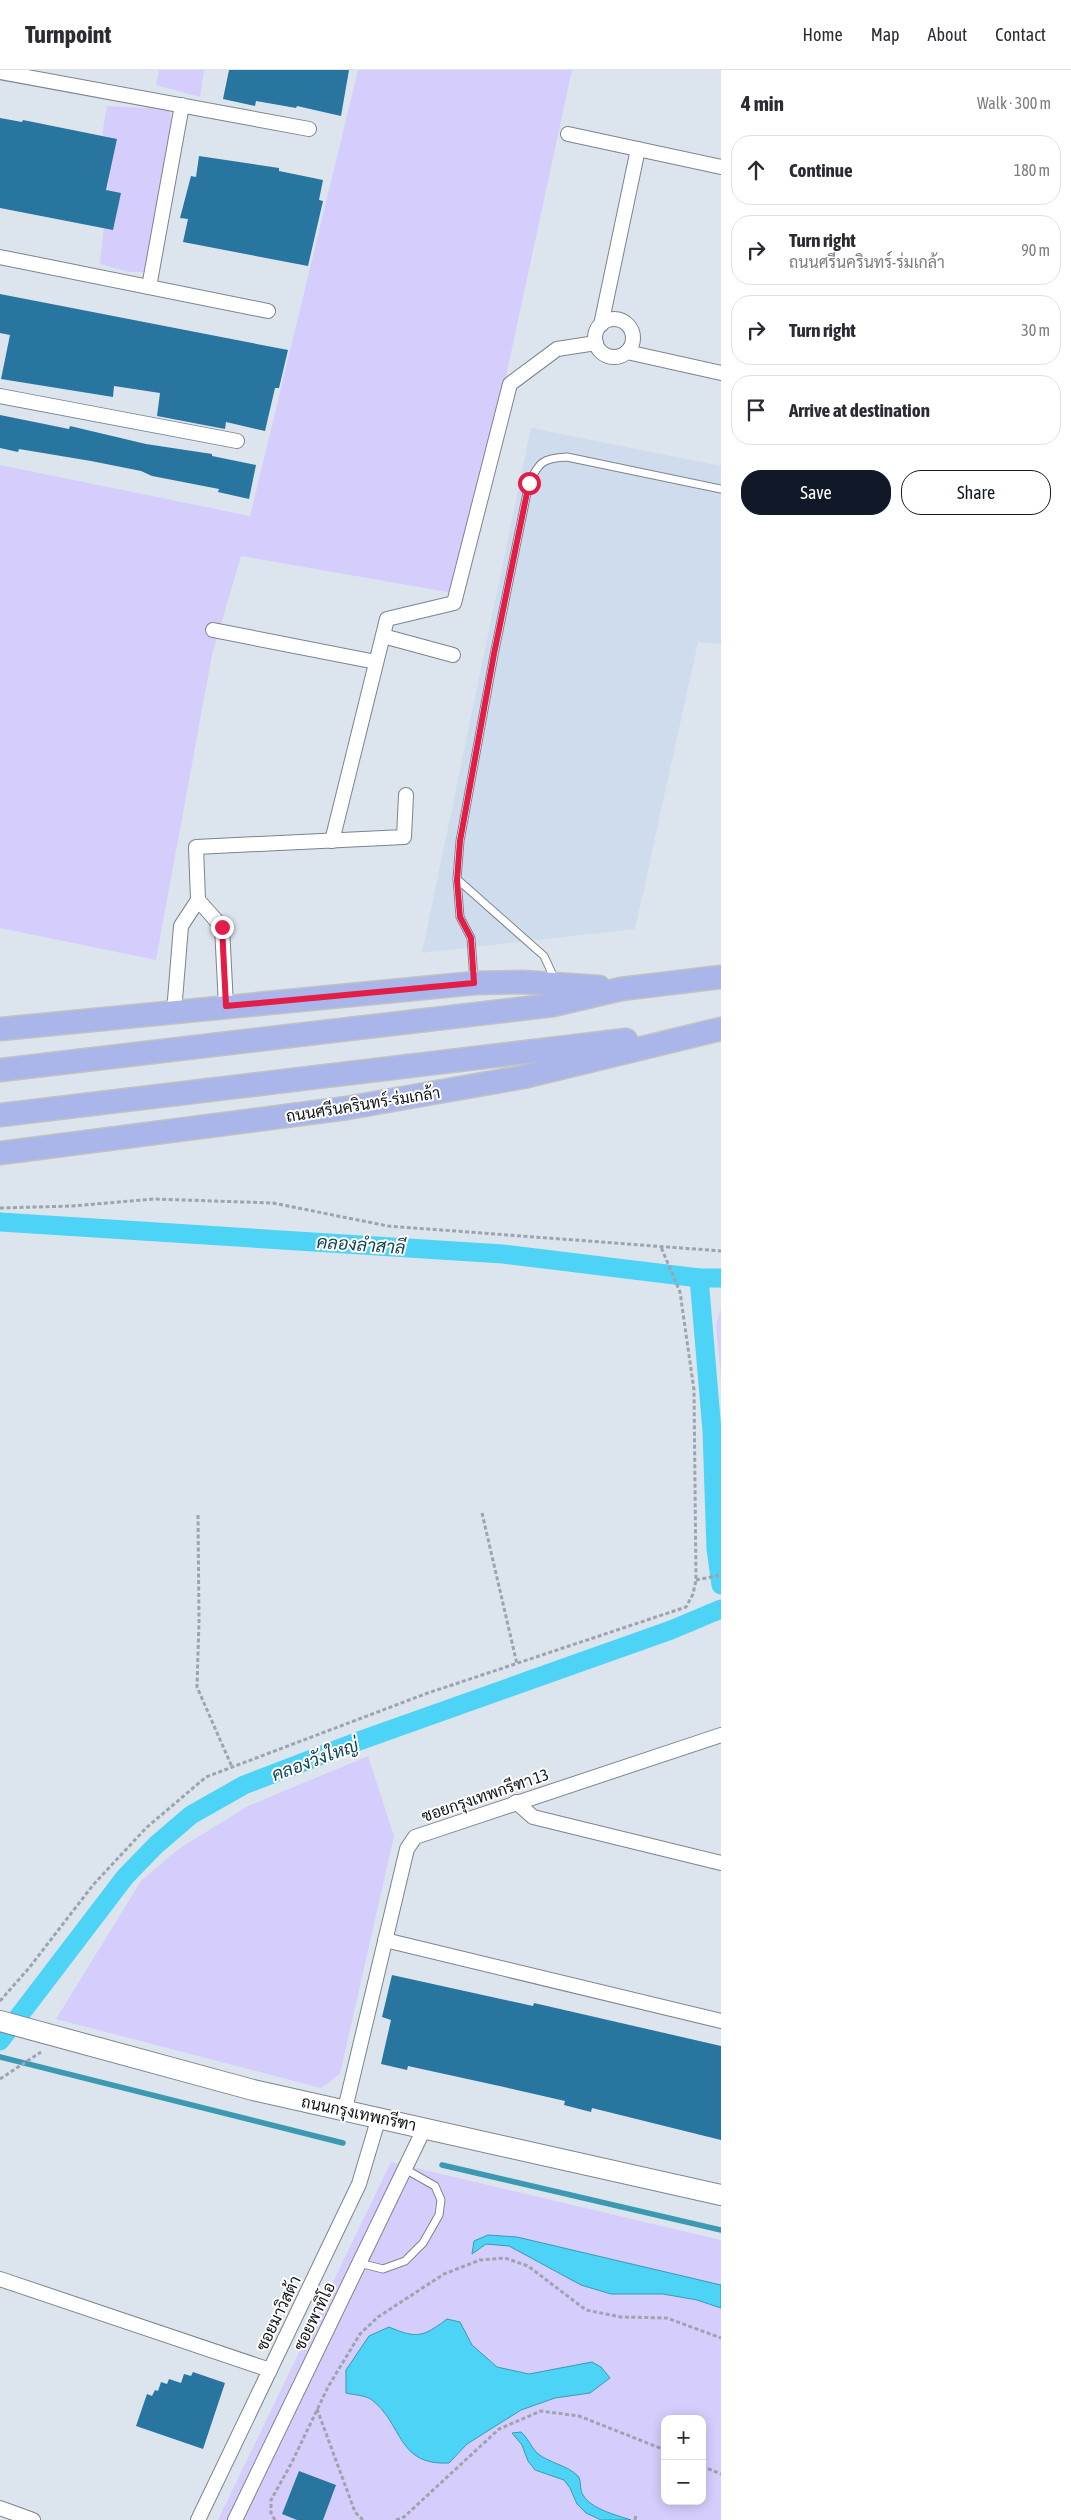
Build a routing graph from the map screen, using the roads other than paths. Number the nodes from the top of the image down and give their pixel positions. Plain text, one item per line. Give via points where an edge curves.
1 (0, 72) edge
2 (182, 105) junction
3 (309, 129) dead end
4 (568, 134) dead end
5 (638, 149) junction
6 (721, 167) edge
7 (0, 256) edge
8 (149, 287) junction
9 (268, 311) dead end
10 (601, 325) junction
11 (596, 343) junction
12 (627, 352) junction
13 (721, 373) edge
14 (0, 396) edge
15 (237, 441) dead end
16 (721, 489) edge
17 (213, 630) dead end
18 (383, 636) junction
19 (453, 654) dead end
20 (376, 662) junction
21 (406, 795) dead end
22 (332, 841) junction
23 (457, 880) junction
24 (198, 900) junction
25 (721, 977) edge
26 (474, 983) junction
27 (557, 984) junction
28 (621, 989) junction
29 (226, 1006) junction
30 (174, 1012) junction
31 (721, 1028) edge
32 (0, 1029) edge
33 (0, 1070) edge
34 (0, 1115) edge
35 (0, 1153) edge
36 (721, 1735) edge
37 (516, 1802) junction
38 (721, 1863) edge
39 (385, 1940) junction
40 (0, 2021) edge
41 (721, 2021) edge
42 (345, 2109) junction
43 (379, 2117) junction
44 (425, 2127) junction
45 (405, 2169) junction
46 (721, 2195) edge
47 (359, 2263) junction
48 (0, 2279) edge
49 (270, 2370) junction
50 (0, 2508) edge
51 (34, 2520) edge
52 (198, 2520) edge
53 (235, 2520) edge

1 - 2 street
2 - 3 street
2 - 8 street
4 - 5 street
5 - 6 street
5 - 10 street
7 - 8 street
8 - 9 street
10 - 11 street via 595,337
10 - 12 street via 618,320 628,326 633,336
11 - 12 street via 598,349 609,357 622,356
11 - 18 street via 556,349 510,384 454,603 387,619
12 - 13 street
14 - 15 street
16 - 23 lane via 567,457 550,458 537,466 529,483 494,654 460,841
17 - 20 street
18 - 19 street
18 - 20 street
20 - 22 street
21 - 22 street via 404,837
22 - 24 street via 196,847
23 - 26 lane via 460,917 471,938
23 - 27 lane via 544,956
24 - 29 street via 222,927
24 - 30 street via 181,926
25 - 28 main road
26 - 27 main road
26 - 29 main road
27 - 28 main road
28 - 33 main road via 553,1005
29 - 30 main road
30 - 32 main road
31 - 34 main road, ถนนศรีนครินทร์-ร่มเกล้า
31 - 35 main road, ถนนศรีนครินทร์-ร่มเกล้า via 522,1078 356,1106
36 - 37 street, ซอยกรุงเทพกรีฑา 13
37 - 38 street via 533,1817
37 - 39 street, ซอยกรุงเทพกรีฑา 13 via 415,1837 407,1849
39 - 41 street
39 - 42 street, ซอยกรุงเทพกรีฑา 13
40 - 42 main road, ถนนกรุงเทพกรีฑา via 43,2041
42 - 43 main road, ถนนกรุงเทพกรีฑา
43 - 44 main road, ถนนกรุงเทพกรีฑา
43 - 49 street, ซอยมาวิสต้า via 359,2184
44 - 45 street, ซอยพาทิโอ
44 - 46 main road, ถนนกรุงเทพกรีฑา
45 - 47 street, ซอยพาทิโอ
45 - 47 lane via 435,2186 440,2200 439,2214 423,2243 405,2261 383,2269
47 - 53 street, ซอยพาทิโอ
48 - 49 street
49 - 52 street, ซอยมาวิสต้า
50 - 51 street

